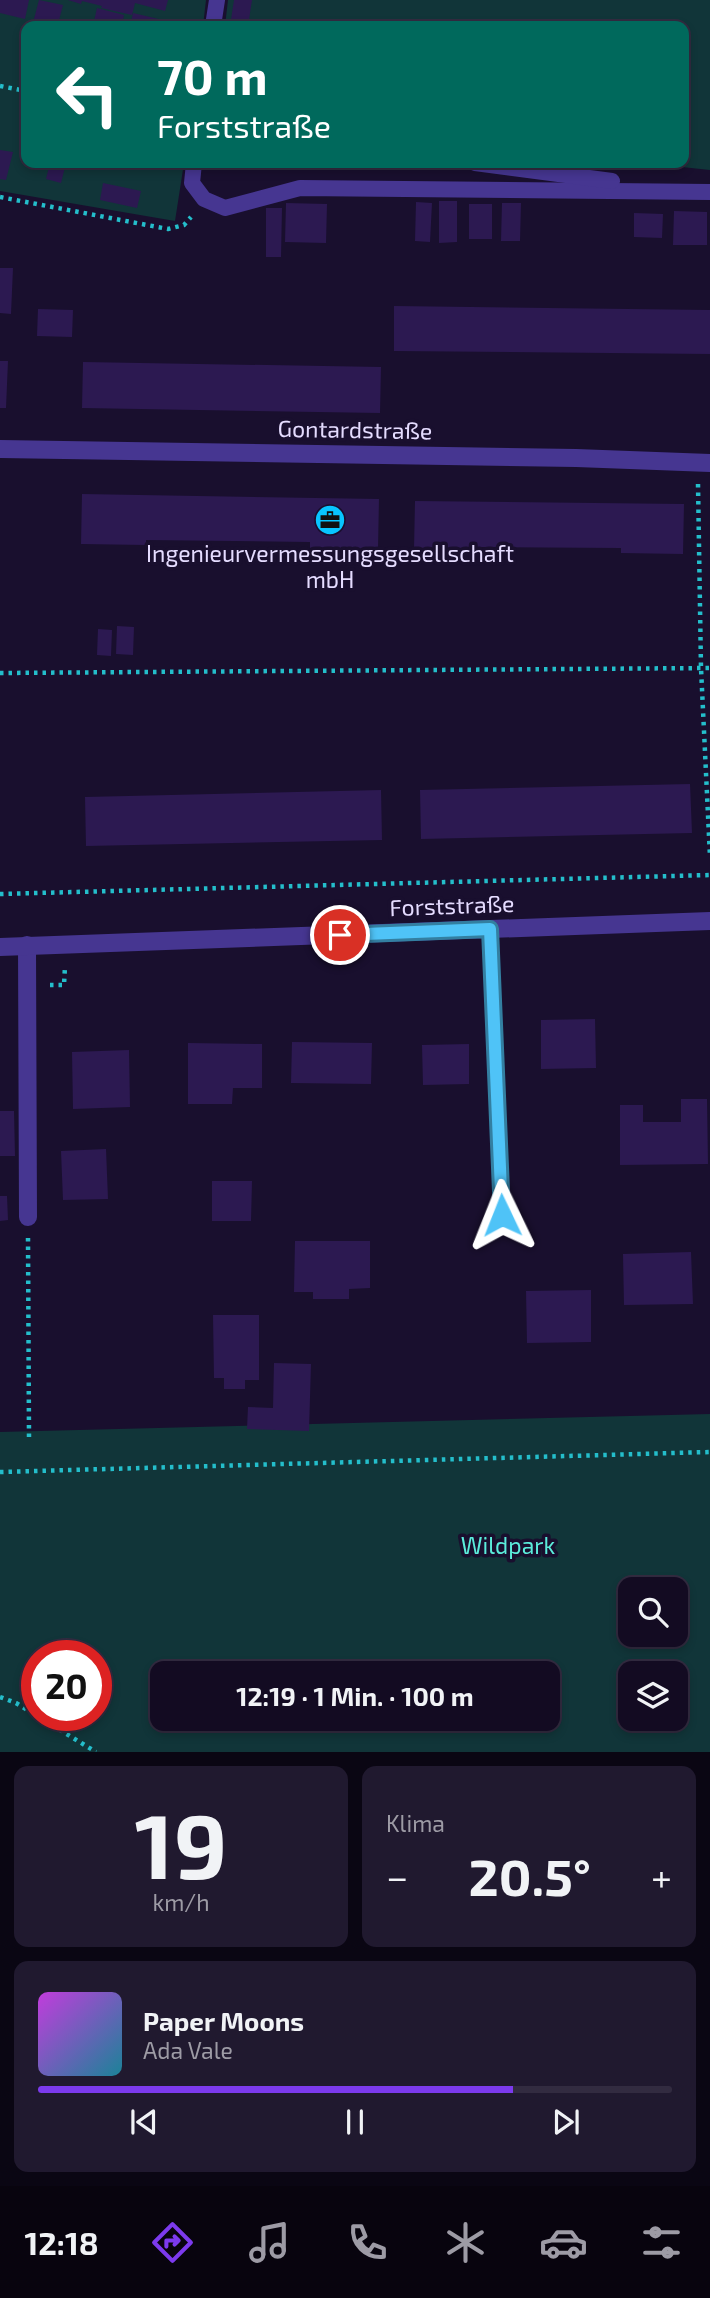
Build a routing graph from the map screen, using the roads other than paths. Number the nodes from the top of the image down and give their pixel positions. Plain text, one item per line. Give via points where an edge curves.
1 (216, 0) edge
2 (214, 21) edge
3 (194, 168) edge
4 (513, 168) edge
5 (680, 190) junction
6 (710, 192) edge
7 (0, 449) edge
8 (704, 463) edge
9 (710, 921) edge
10 (490, 929) junction
11 (27, 945) junction
12 (0, 947) edge
13 (502, 1215) dead end
14 (28, 1217) road end

1 - 2 lane
3 - 5 lane via 192,183 204,199 225,208 300,188
4 - 5 lane
5 - 6 lane
7 - 8 street, Gontardstraße
9 - 10 street, Forststraße
10 - 11 street, Forststraße
10 - 13 lane
11 - 12 street, Forststraße
11 - 14 street

